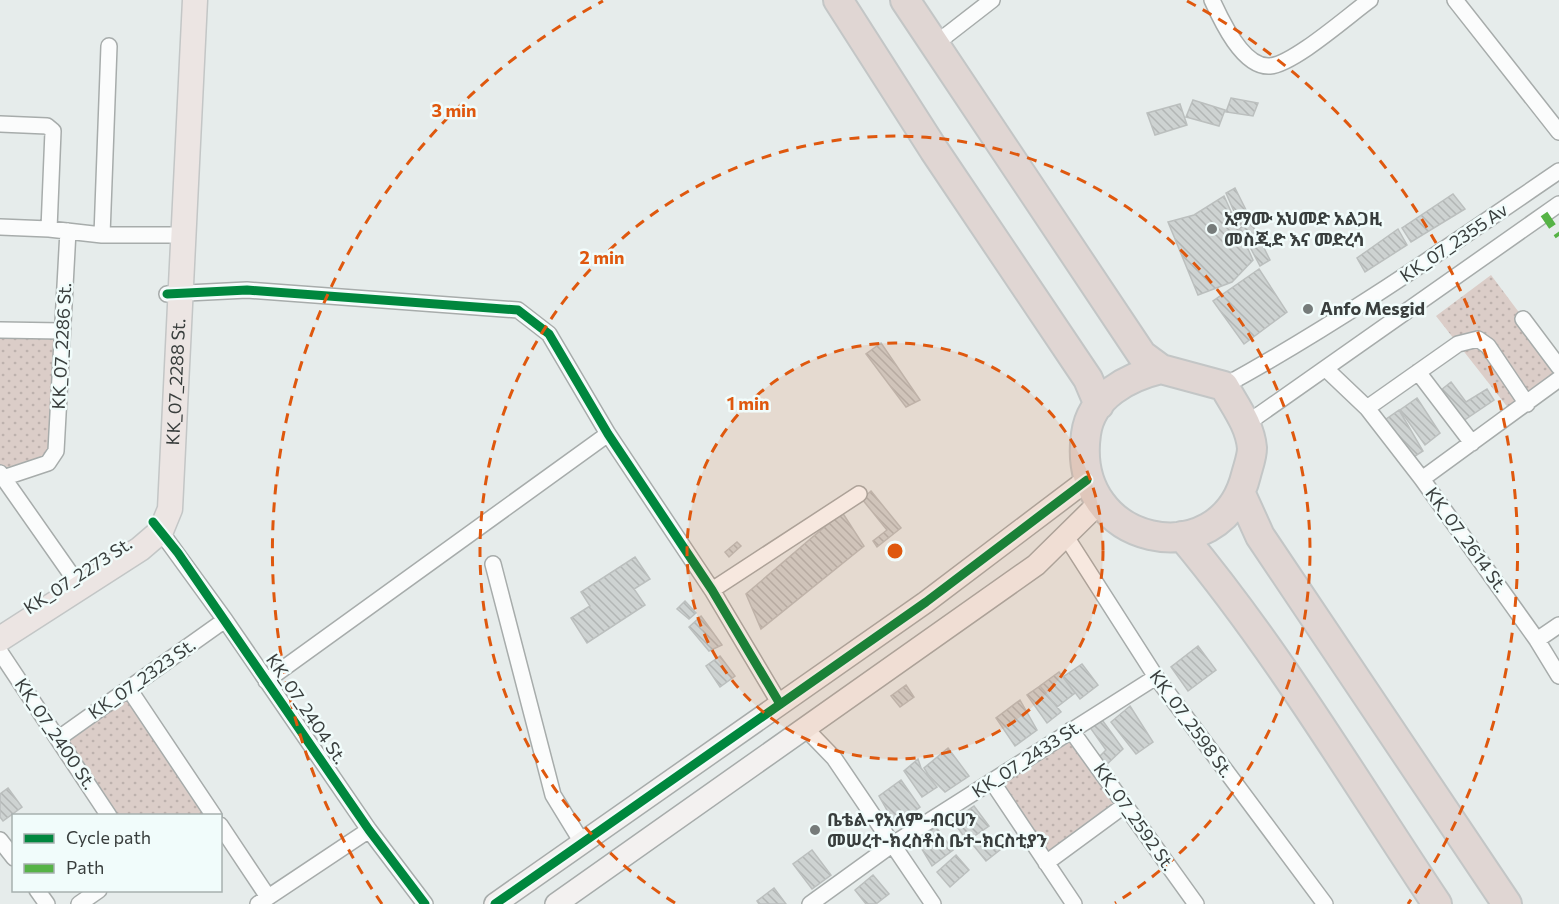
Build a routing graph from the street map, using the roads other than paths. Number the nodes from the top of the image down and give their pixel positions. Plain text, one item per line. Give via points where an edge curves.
1 (182, 0) edge
2 (195, 0) edge
3 (838, 0) edge
4 (905, 0) edge
5 (992, 0) edge
6 (1212, 0) edge
7 (1370, 0) edge
8 (1455, 0) edge
9 (934, 45) junction
10 (109, 46) dead end
11 (0, 124) edge
12 (1559, 132) edge
13 (1559, 171) edge
14 (1559, 204) edge
15 (0, 227) edge
16 (49, 229) junction
17 (68, 231) junction
18 (176, 234) junction
19 (102, 236) junction
20 (173, 294) junction
21 (1523, 319) dead end
22 (0, 330) edge
23 (62, 331) junction
24 (1559, 367) edge
25 (1161, 369) junction
26 (1326, 369) junction
27 (1418, 372) junction
28 (1559, 379) edge
29 (1224, 387) junction
30 (1527, 404) junction
31 (1099, 405) junction
32 (1367, 408) junction
33 (1246, 424) junction
34 (608, 434) junction
35 (1472, 443) junction
36 (1, 476) edge
37 (1422, 479) junction
38 (1093, 492) junction
39 (859, 494) dead end
40 (1241, 494) junction
41 (157, 526) junction
42 (1182, 536) junction
43 (1067, 538) junction
44 (493, 564) dead end
45 (77, 583) junction
46 (712, 590) junction
47 (225, 620) junction
48 (1559, 625) edge
49 (0, 627) edge
50 (0, 639) edge
51 (1537, 640) junction
52 (0, 652) edge
53 (1559, 676) edge
54 (1156, 677) junction
55 (266, 681) junction
56 (129, 689) junction
57 (780, 704) junction
58 (804, 728) junction
59 (1071, 730) junction
60 (59, 738) junction
61 (993, 783) junction
62 (1125, 805) junction
63 (108, 814) edge
64 (212, 814) edge
65 (369, 830) junction
66 (222, 831) edge
67 (0, 840) edge
68 (583, 844) junction
69 (893, 844) junction
70 (12, 855) edge
71 (1046, 862) junction
72 (38, 892) edge
73 (97, 892) edge
74 (263, 900) edge
75 (47, 904) edge
76 (79, 904) edge
77 (425, 904) edge
78 (495, 904) edge
79 (556, 904) edge
80 (810, 904) edge
81 (933, 904) edge
82 (1074, 904) edge
83 (1196, 904) edge
84 (1325, 904) edge
85 (1437, 904) edge
86 (1507, 904) edge

1 - 18 main road, KK_07_2288 St.
2 - 18 main road, KK_07_2288 St.
3 - 31 highway via 1088,379
4 - 9 highway
5 - 9 street
6 - 7 street via 1234,42 1256,62 1270,66 1299,53
8 - 12 street
9 - 25 highway via 1142,355
10 - 19 street
11 - 16 street via 47,126 54,137
13 - 29 street, KK_07_2355 Av via 1365,303
14 - 26 street, KK_07_2355 Av
15 - 16 street
16 - 17 street
17 - 19 street
17 - 23 street, KK_07_2286 St.
18 - 19 street
18 - 20 main road, KK_07_2288 St.
20 - 34 street via 247,290 518,310 549,334
20 - 41 main road, KK_07_2288 St.
21 - 24 street
22 - 23 street
23 - 36 street, KK_07_2286 St. via 56,451 43,465
25 - 29 highway
25 - 31 highway via 1116,387
26 - 32 street, KK_07_2614 St.
26 - 33 street, KK_07_2355 Av
27 - 30 street via 1458,344 1478,339 1488,346
27 - 32 street
27 - 35 street
28 - 30 street
29 - 33 highway
30 - 35 street
31 - 38 highway via 1087,428 1083,454
32 - 37 street, KK_07_2614 St.
33 - 40 highway via 1252,450
34 - 46 street
34 - 55 street
35 - 37 street
36 - 45 street
37 - 51 street, KK_07_2614 St.
38 - 42 highway via 1122,525 1150,536
38 - 43 street
38 - 57 street
39 - 46 street
40 - 42 highway via 1216,522
40 - 86 highway via 1260,536
41 - 45 main road, KK_07_2273 St.
41 - 47 street, KK_07_2404 St.
42 - 85 highway via 1278,663
43 - 54 street, KK_07_2598 St.
43 - 58 street via 1036,565
44 - 68 street via 553,795
45 - 49 main road, KK_07_2273 St.
45 - 50 main road
46 - 57 street
47 - 55 street, KK_07_2404 St.
47 - 56 street, KK_07_2323 St.
48 - 51 street
51 - 53 street, KK_07_2614 St.
52 - 60 street, KK_07_2400 St.
54 - 59 street, KK_07_2433 St.
54 - 84 street, KK_07_2598 St.
55 - 65 street, KK_07_2404 St.
56 - 60 street, KK_07_2323 St.
56 - 64 street
57 - 68 street
58 - 69 street via 834,758
58 - 79 street
59 - 61 street, KK_07_2433 St.
59 - 62 street, KK_07_2592 St.
60 - 63 street, KK_07_2400 St.
61 - 69 street, KK_07_2433 St.
61 - 71 street
62 - 71 street
62 - 83 street, KK_07_2592 St.
65 - 74 street
65 - 77 street, KK_07_2404 St.
66 - 74 street
67 - 70 street
68 - 78 street
69 - 80 street, KK_07_2433 St.
69 - 81 street
71 - 82 street
72 - 75 street
73 - 76 street

